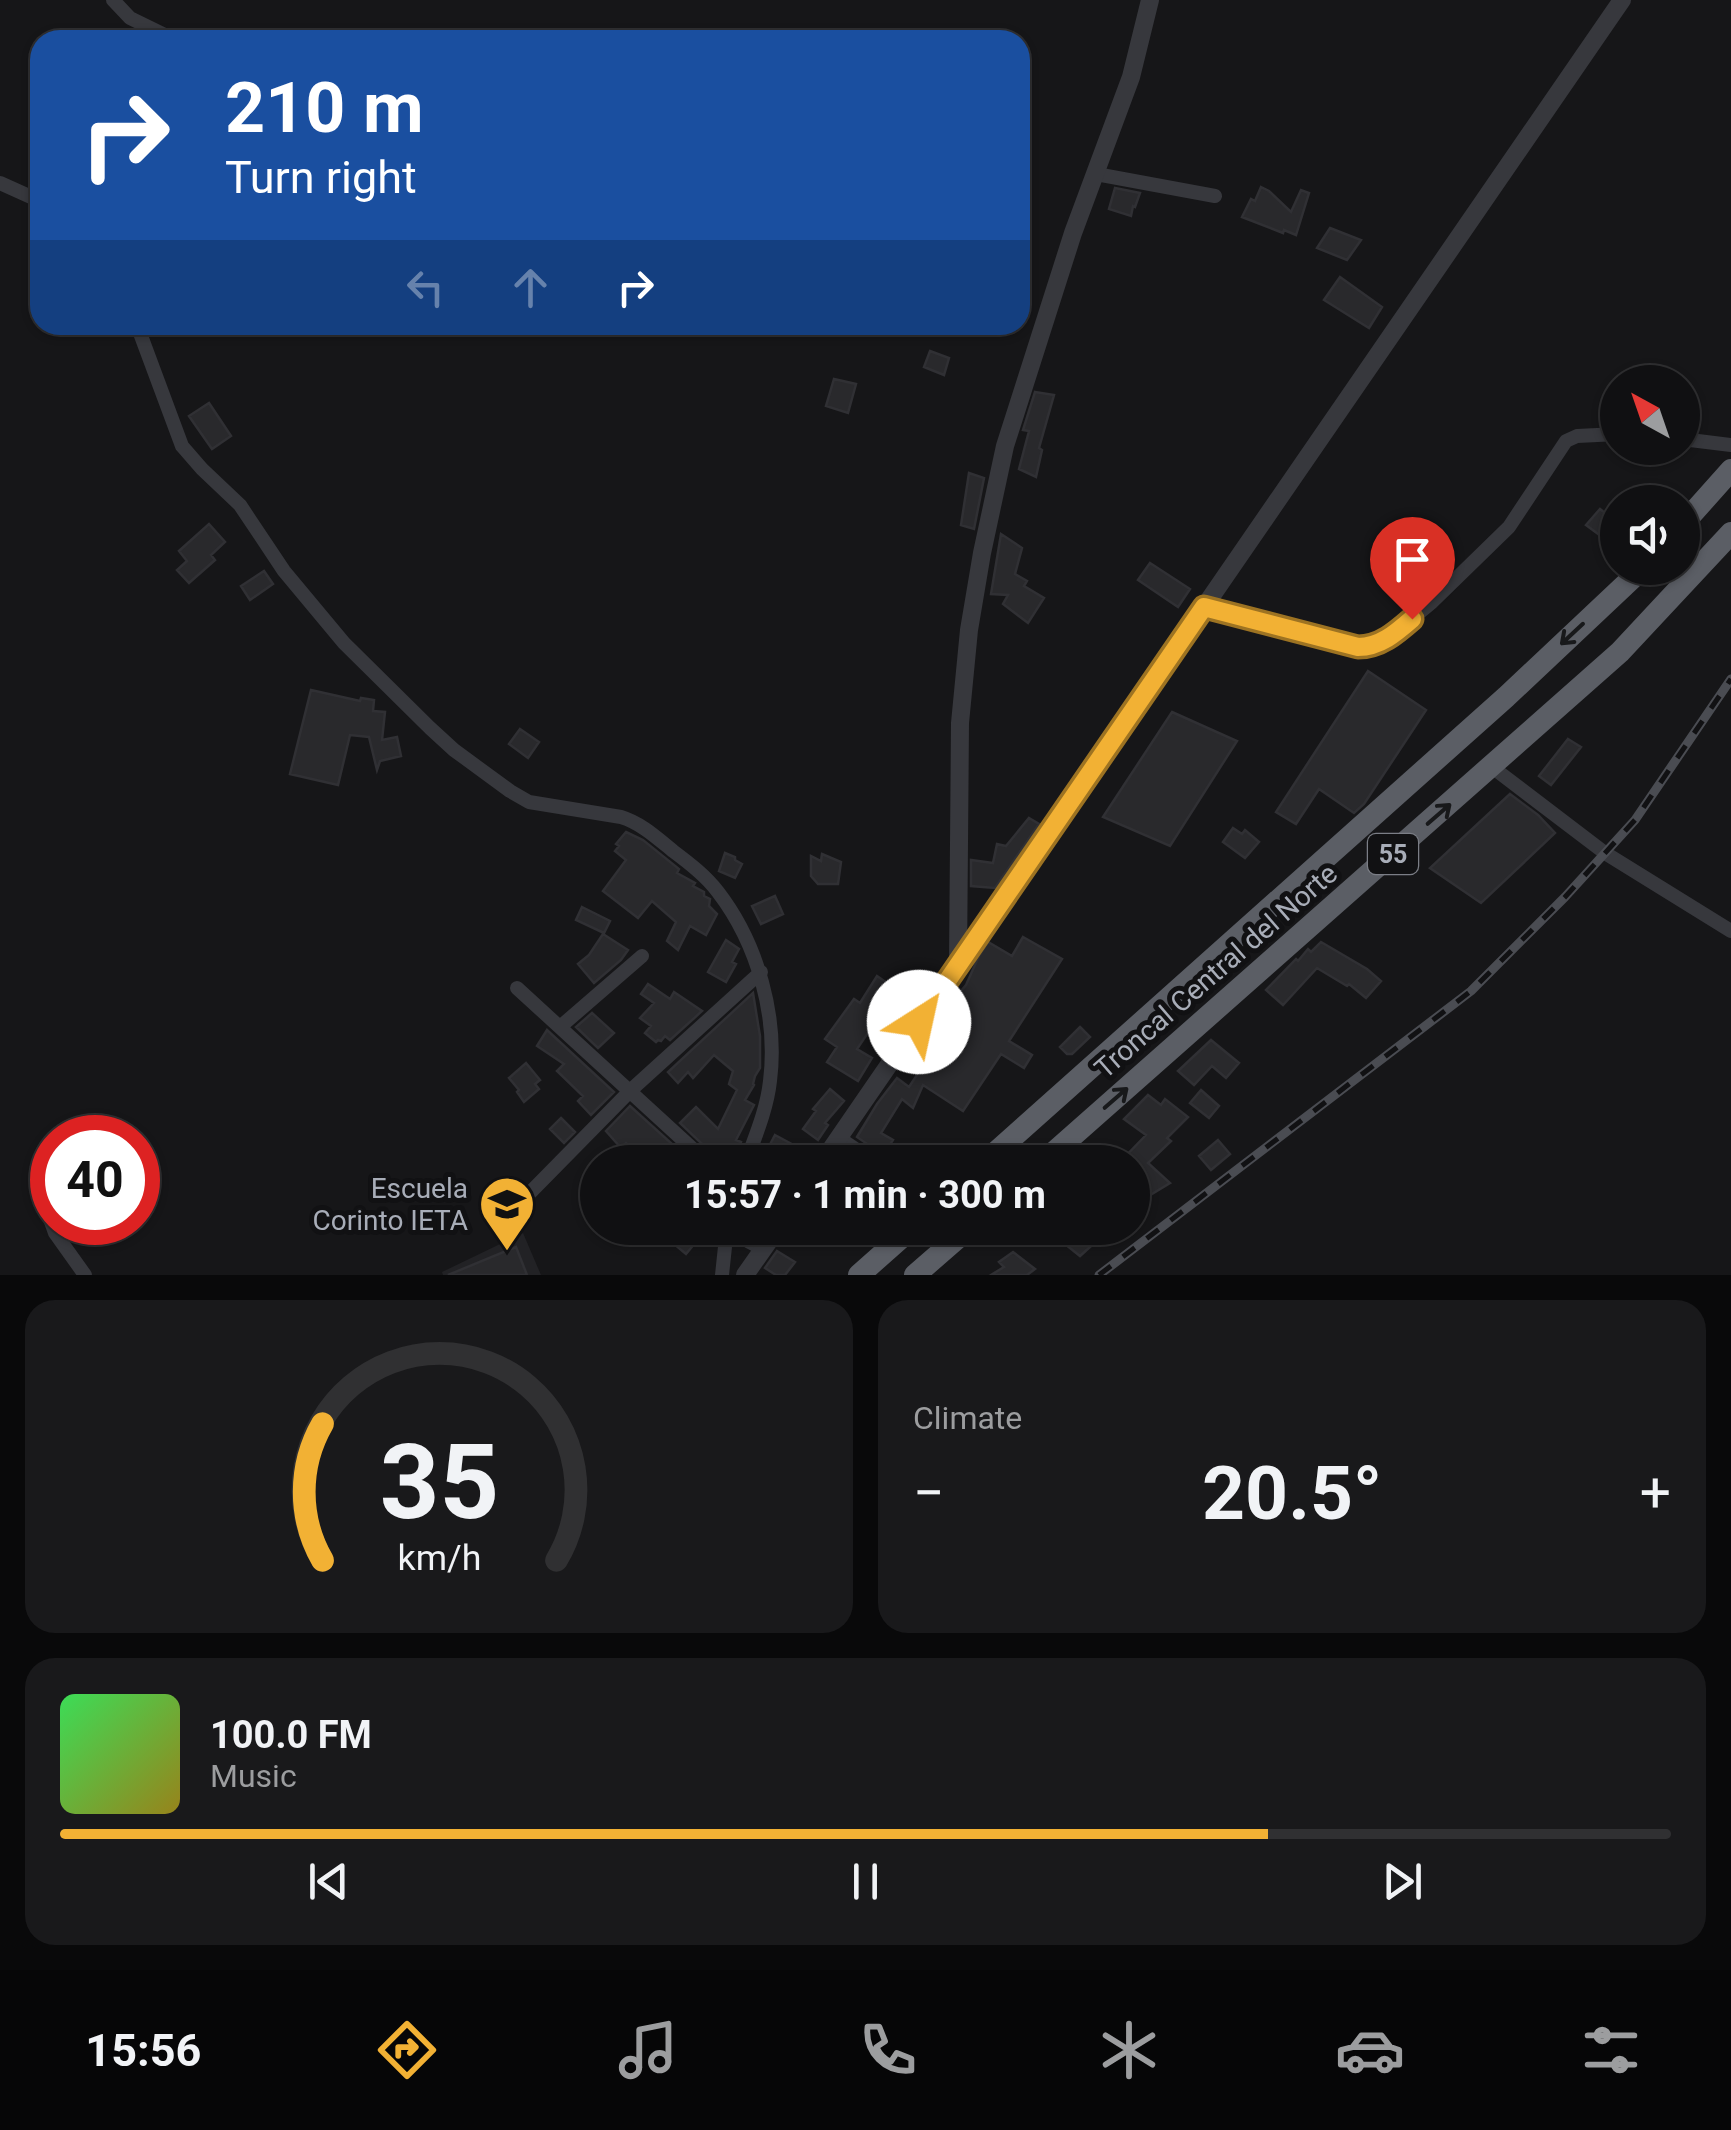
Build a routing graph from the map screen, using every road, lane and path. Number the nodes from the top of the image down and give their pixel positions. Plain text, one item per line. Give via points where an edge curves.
1 (113, 0) edge
2 (1150, 0) edge
3 (1622, 0) edge
4 (155, 30) edge
5 (1096, 174) junction
6 (0, 183) edge
7 (30, 196) edge
8 (1215, 196) dead end
9 (141, 335) edge
10 (1600, 435) edge
11 (1700, 441) edge
12 (1731, 445) edge
13 (1731, 470) edge
14 (1700, 505) edge
15 (1731, 534) edge
16 (1624, 585) edge
17 (1204, 607) junction
18 (1492, 767) junction
19 (1731, 931) edge
20 (642, 956) dead end
21 (958, 964) junction
22 (761, 972) junction
23 (517, 988) dead end
24 (560, 1027) junction
25 (631, 1090) junction
26 (839, 1138) junction
27 (689, 1145) edge
28 (753, 1145) edge
29 (834, 1145) edge
30 (850, 1145) edge
31 (1004, 1145) edge
32 (1062, 1145) edge
33 (514, 1209) dead end
34 (64, 1245) edge
35 (725, 1245) edge
36 (755, 1245) edge
37 (766, 1245) edge
38 (893, 1245) edge
39 (949, 1245) edge
40 (763, 1250) junction
41 (86, 1275) edge
42 (722, 1275) edge
43 (746, 1275) edge
44 (859, 1275) edge
45 (915, 1275) edge

1 - 4 street
2 - 5 street via 1132,77
3 - 17 street
5 - 8 street
5 - 21 street via 1005,446 972,610 960,724
6 - 7 street
9 - 22 street via 182,446 240,505 344,642 454,750 510,792 542,805 626,818 692,865 718,892
10 - 17 street via 1566,442 1509,526 1432,602 1378,643 1348,646
11 - 12 street
13 - 14 highway
15 - 18 highway, Troncal Central del Norte / 55 via 1620,652
16 -> 31 highway, Troncal Central del Norte / 55
17 - 21 street
18 - 19 street via 1605,853
32 -> 18 highway, Troncal Central del Norte / 55
20 - 24 street
21 - 26 street
22 - 25 street
22 - 28 street via 770,1082
23 - 24 street
24 - 25 street
25 - 27 street
25 - 33 street
26 - 29 street
26 - 30 street
34 - 41 street
35 - 42 street
36 - 40 street
37 - 40 street
38 - 44 highway
39 - 45 highway
40 - 43 street

